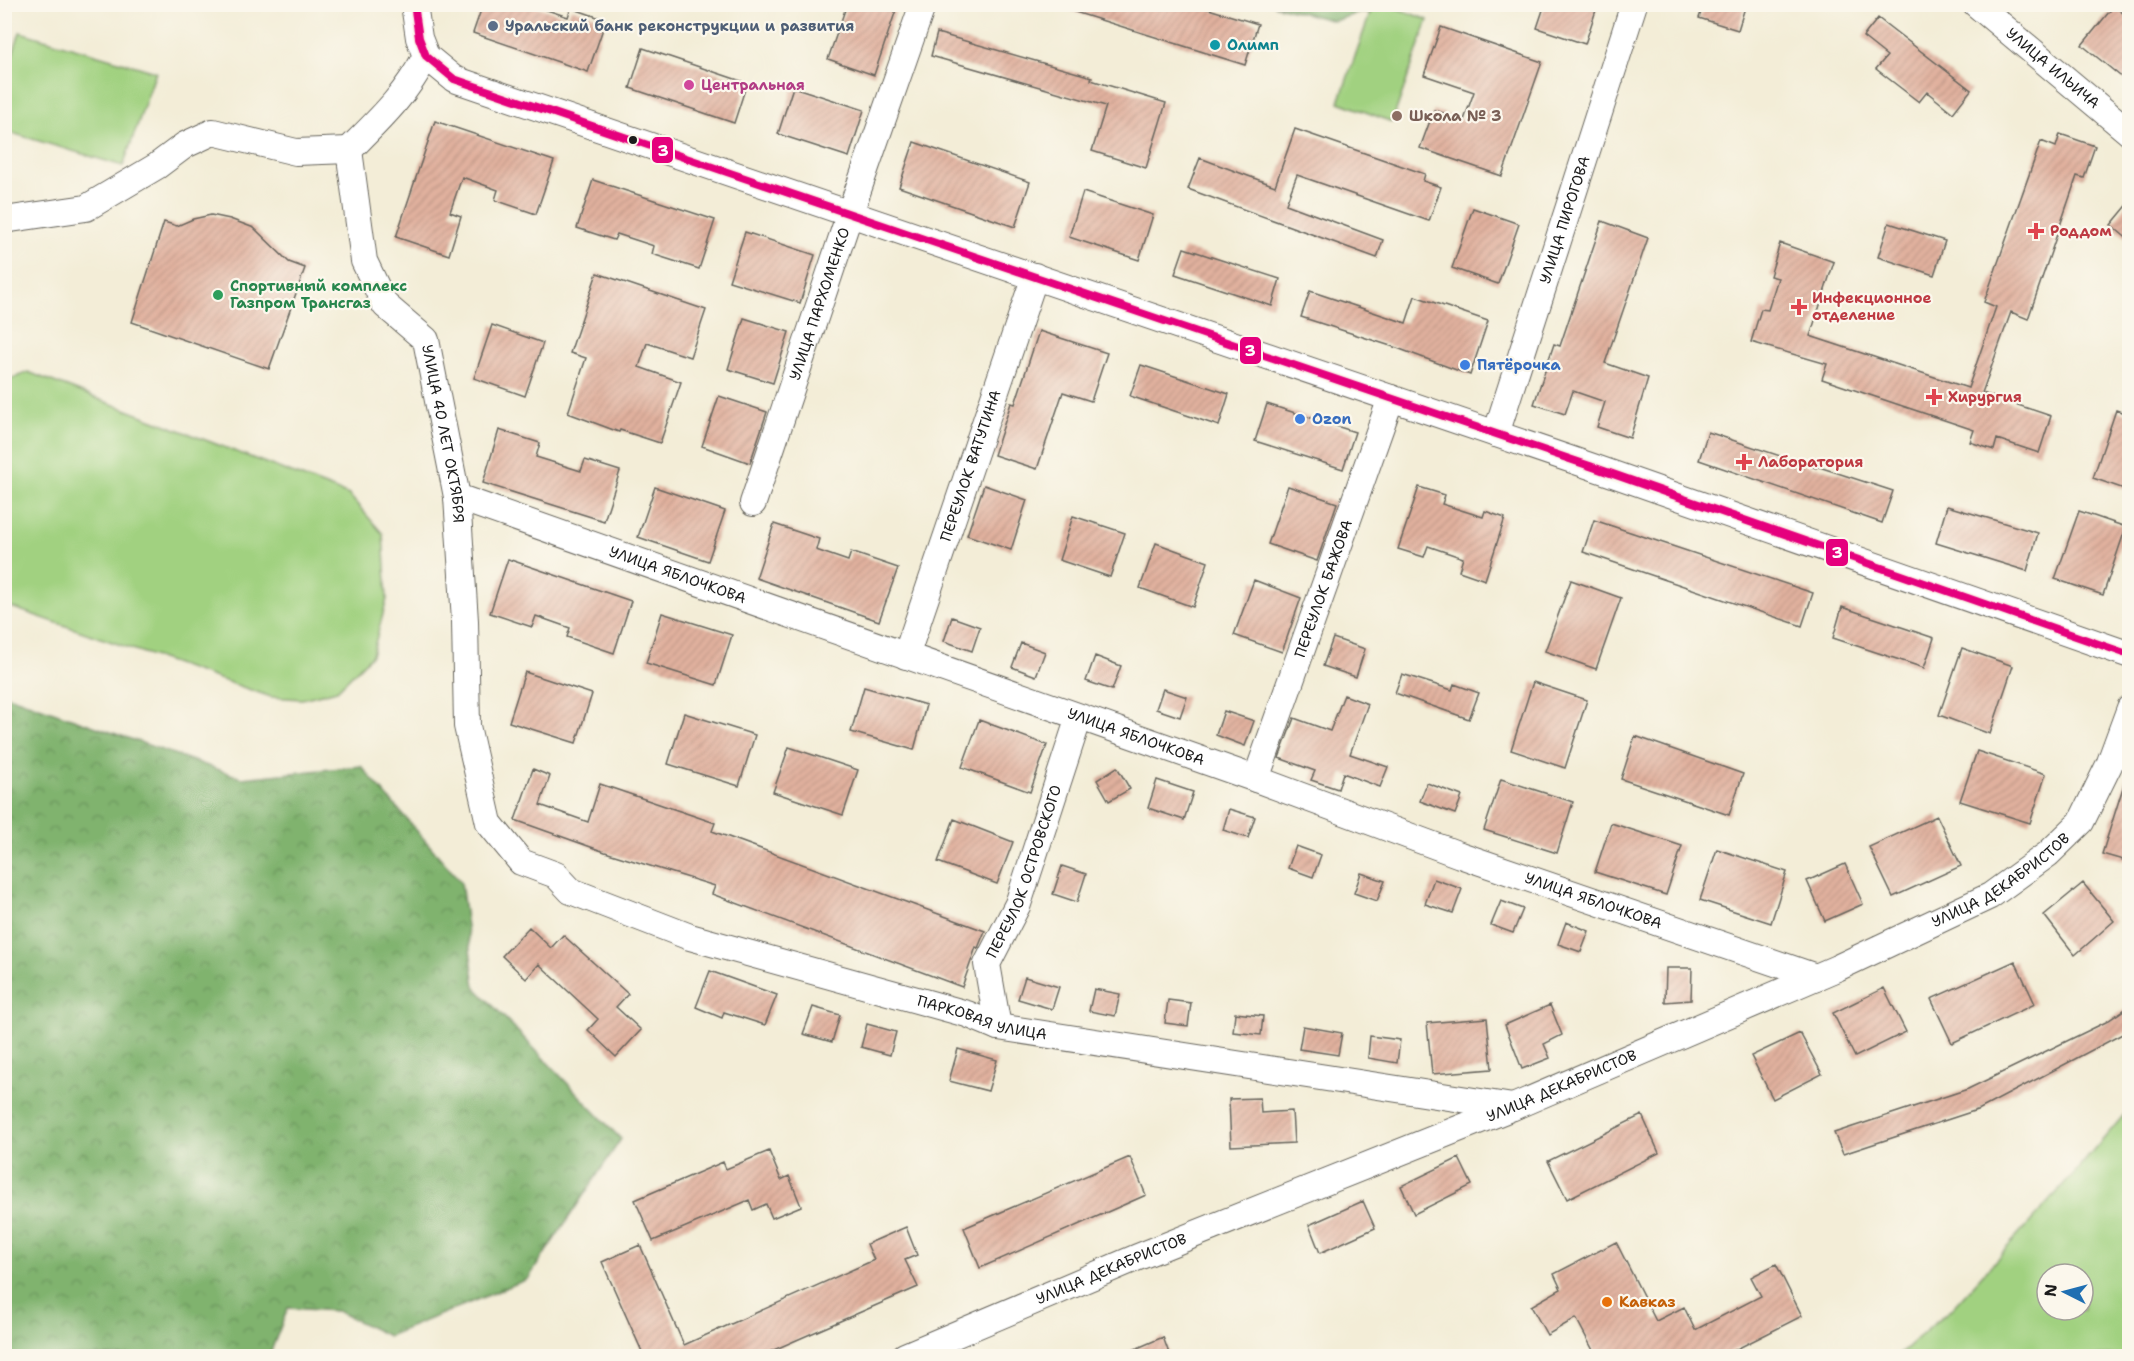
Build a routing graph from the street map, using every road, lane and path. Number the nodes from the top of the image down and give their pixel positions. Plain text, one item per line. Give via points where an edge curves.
1 (414, 4) edge
2 (923, 4) edge
3 (1634, 4) edge
4 (1976, 4) edge
5 (426, 56) junction
6 (2130, 133) edge
7 (349, 150) junction
8 (850, 213) junction
9 (4, 220) edge
10 (1035, 276) junction
11 (1391, 398) junction
12 (1496, 434) junction
13 (456, 497) junction
14 (753, 503) dead end
15 (2130, 655) edge
16 (906, 656) junction
17 (2130, 708) edge
18 (1079, 717) junction
19 (1256, 779) junction
20 (489, 823) joint
21 (1816, 977) junction
22 (998, 1027) junction
23 (1513, 1107) junction
24 (905, 1356) edge

1 - 5 street
2 - 8 street, УЛИЦА ПАРХОМЕНКО
3 - 12 street, УЛИЦА ПИРОГОВА
4 - 6 street, УЛИЦА ИЛЬИЧА
5 - 7 street via 398,101
5 - 8 street via 454,79
7 - 9 street via 296,152 213,132 185,145 86,208
7 - 13 street, УЛИЦА 40 ЛЕТ ОКТЯБРЯ via 364,261 386,305 426,340
8 - 10 street
8 - 14 street, УЛИЦА ПАРХОМЕНКО
10 - 11 street
10 - 16 street, ПЕРЕУЛОК ВАТУТИНА
11 - 12 street
11 - 19 street, ПЕРЕУЛОК БАЖОВА
12 - 15 street
13 - 16 street, УЛИЦА ЯБЛОЧКОВА
13 - 20 street, УЛИЦА 40 ЛЕТ ОКТЯБРЯ via 465,621 467,726
16 - 18 street, УЛИЦА ЯБЛОЧКОВА
17 - 21 street, УЛИЦА ДЕКАБРИСТОВ via 2109,765 2081,822 2048,854 1990,896
18 - 19 street, УЛИЦА ЯБЛОЧКОВА
18 - 22 street, ПЕРЕУЛОК ОСТРОВСКОГО via 1018,904 987,964
19 - 21 street, УЛИЦА ЯБЛОЧКОВА via 1460,855
20 - 22 street, ПАРКОВАЯ УЛИЦА via 520,862 556,875 571,891 690,937 967,1014
21 - 23 street, УЛИЦА ДЕКАБРИСТОВ
22 - 23 street, ПАРКОВАЯ УЛИЦА
23 - 24 street, УЛИЦА ДЕКАБРИСТОВ via 1138,1257

